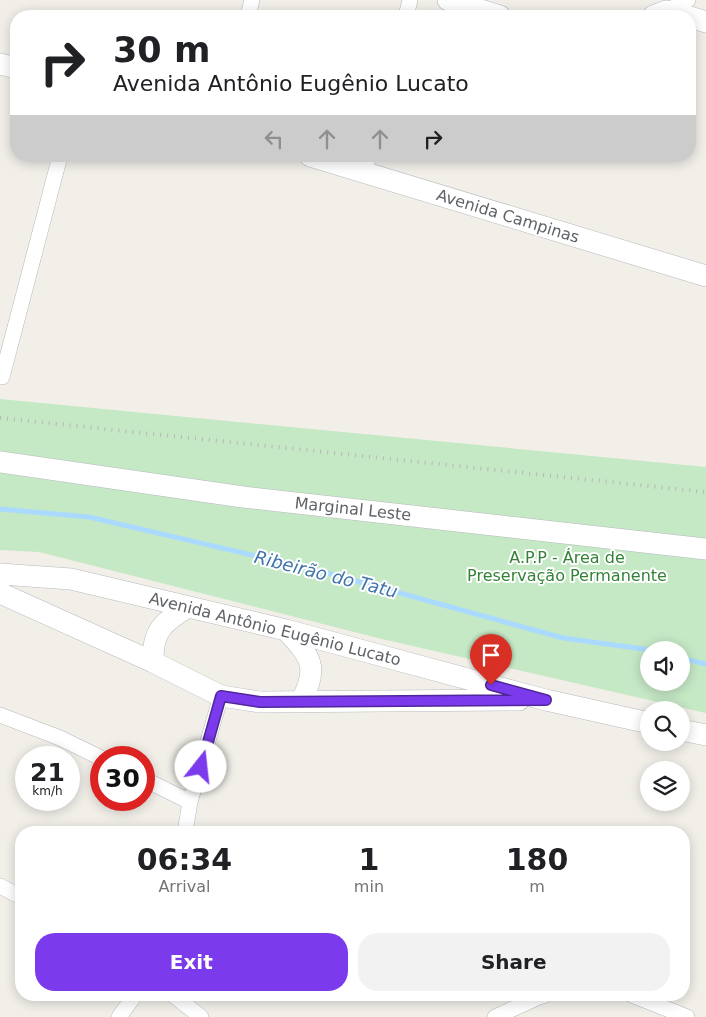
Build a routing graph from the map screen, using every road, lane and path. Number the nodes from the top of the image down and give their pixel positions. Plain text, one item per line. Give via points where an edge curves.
1 (448, 0) edge
2 (688, 0) edge
3 (480, 10) edge
4 (674, 10) edge
5 (58, 162) edge
6 (348, 162) edge
7 (367, 165) edge
8 (706, 276) edge
9 (2, 377) dead end
10 (0, 462) edge
11 (706, 549) edge
12 (0, 574) edge
13 (0, 593) edge
14 (188, 607) junction
15 (286, 630) junction
16 (153, 662) junction
17 (221, 696) junction
18 (546, 700) junction
19 (301, 701) junction
20 (0, 715) edge
21 (640, 720) edge
22 (690, 732) edge
23 (706, 735) edge
24 (90, 753) edge
25 (155, 784) edge
26 (190, 802) junction
27 (186, 826) edge
28 (0, 886) edge
29 (15, 894) edge
30 (130, 1001) edge
31 (181, 1001) edge
32 (530, 1001) edge
33 (647, 1001) edge
34 (118, 1017) edge
35 (201, 1017) edge
36 (495, 1017) edge
37 (687, 1017) edge

1 - 3 main road
2 - 4 street
5 - 9 street
6 - 7 main road, Avenida Campinas
7 - 8 main road, Avenida Campinas
10 - 11 main road, Marginal Leste via 243,498
12 - 14 main road, Avenida Antônio Eugênio Lucato via 70,578
13 - 16 main road, Avenida Antônio Eugênio Lucato
14 - 15 main road, Avenida Antônio Eugênio Lucato
14 - 16 main road via 171,617 157,632
15 - 18 main road, Avenida Antônio Eugênio Lucato
15 - 19 main road via 310,659 310,685
16 - 17 main road, Avenida Antônio Eugênio Lucato
17 - 19 main road, Avenida Antônio Eugênio Lucato via 260,702
17 - 26 street
18 - 19 main road, Avenida Antônio Eugênio Lucato
18 - 21 main road, Avenida Antônio Eugênio Lucato
20 - 24 street
22 - 23 main road
25 - 26 street
26 - 27 street
28 - 29 street
30 - 34 street
31 - 35 street
32 - 36 street
33 - 37 street

